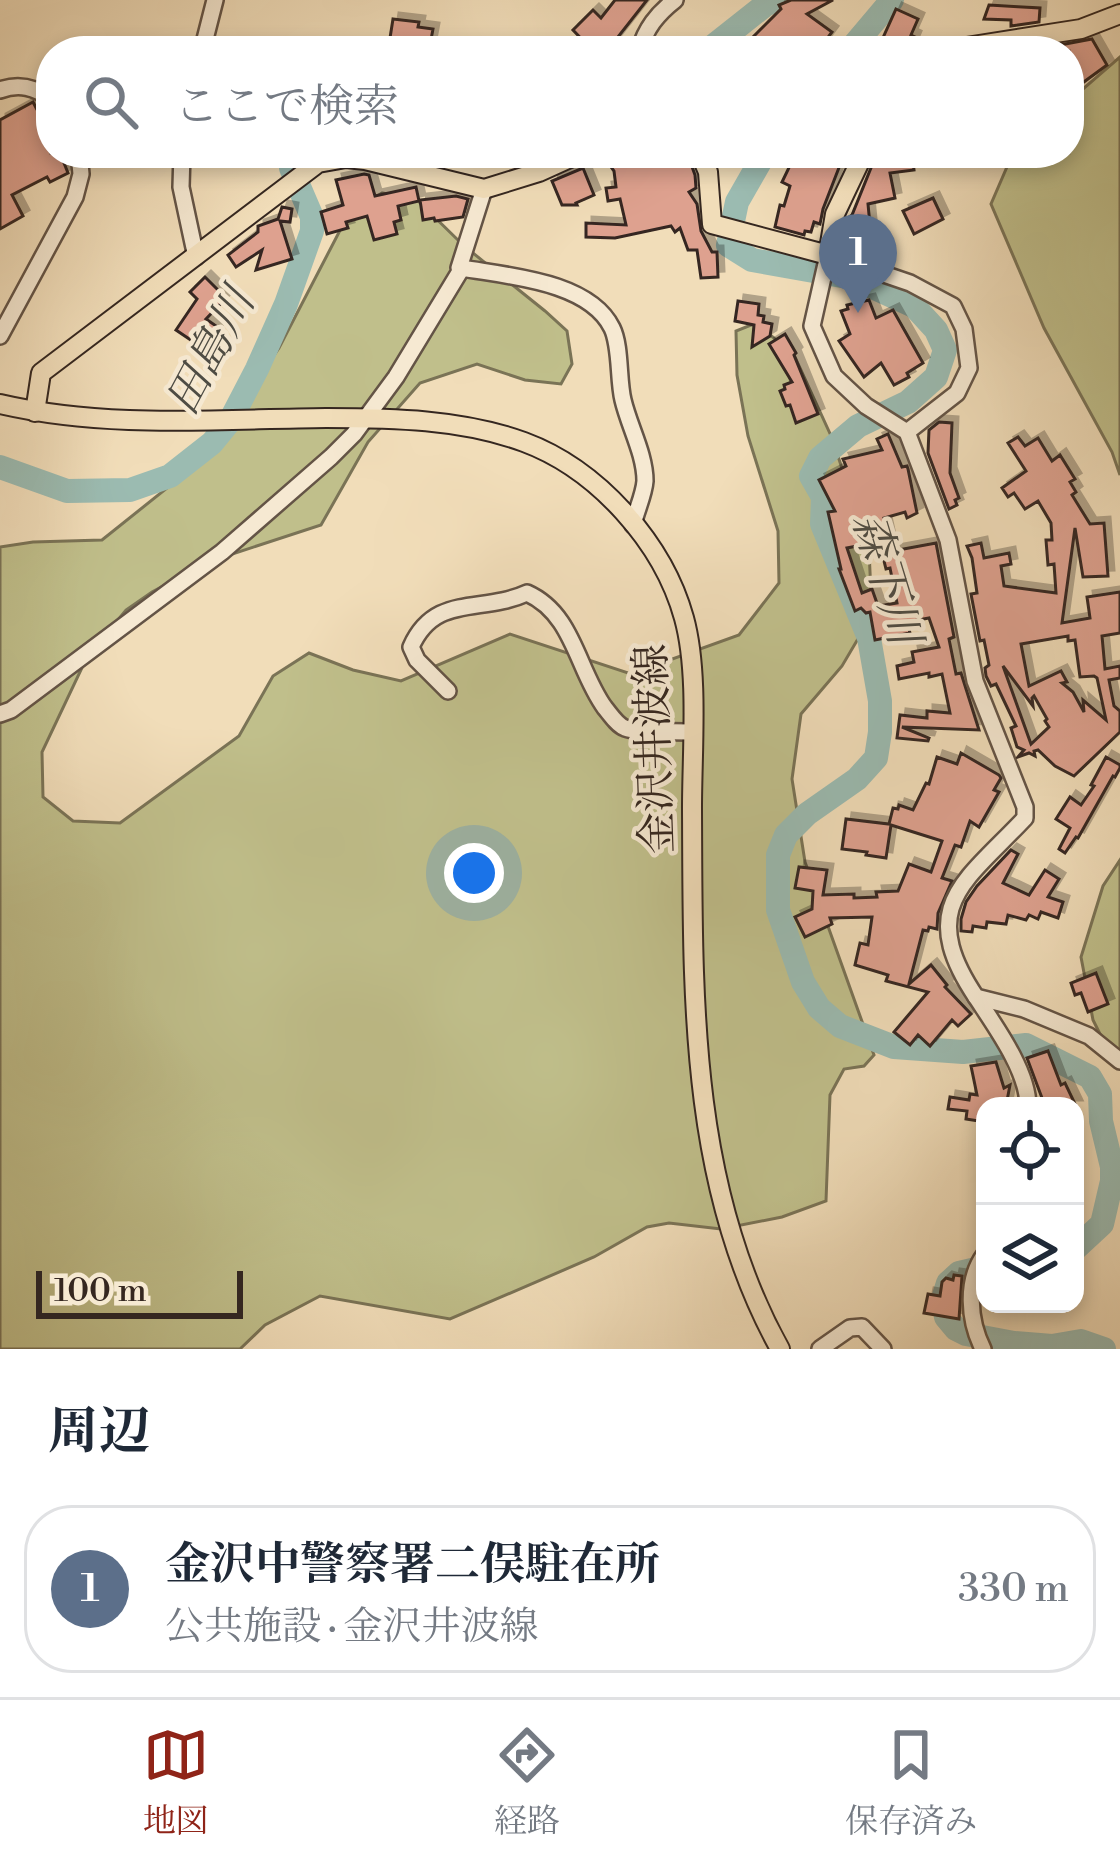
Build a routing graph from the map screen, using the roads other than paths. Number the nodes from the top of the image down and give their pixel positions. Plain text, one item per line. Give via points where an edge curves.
1 (215, 0) edge
2 (675, 0) edge
3 (1120, 14) edge
4 (206, 36) edge
5 (644, 36) edge
6 (1036, 36) edge
7 (0, 90) edge
8 (36, 90) edge
9 (80, 168) edge
10 (182, 168) edge
11 (312, 168) edge
12 (397, 168) edge
13 (548, 168) edge
14 (707, 168) edge
15 (857, 168) edge
16 (484, 189) junction
17 (196, 257) junction
18 (827, 262) junction
19 (462, 268) junction
20 (0, 336) edge
21 (0, 404) edge
22 (34, 412) junction
23 (364, 418) junction
24 (902, 430) junction
25 (632, 525) junction
26 (448, 691) dead end
27 (0, 714) edge
28 (692, 732) junction
29 (976, 997) junction
30 (1120, 1061) edge
31 (1028, 1097) edge
32 (976, 1278) edge
33 (780, 1349) edge
34 (820, 1349) edge
35 (883, 1349) edge
36 (983, 1349) edge

1 - 4 street
2 - 5 street
3 - 6 main road
7 - 8 street
9 - 20 street via 75,197
10 - 17 street
11 - 17 main road
12 - 16 main road
13 - 16 main road
14 - 18 main road via 712,224
15 - 18 main road via 835,214
16 - 19 street
17 - 22 main road via 41,374
18 - 24 street via 812,326 834,376
18 - 24 street via 910,284 952,307 964,329 969,368 957,393
19 - 23 street
19 - 25 street via 578,295 613,329 644,468
21 - 22 main road, 金沢井波線
22 - 23 main road, 金沢井波線
23 - 25 main road, 金沢井波線 via 524,442 569,464
23 - 27 street via 222,552
24 - 29 street via 948,540 975,681 1025,807 1025,818 954,895 952,955
25 - 28 main road, 金沢井波線 via 660,562 685,620
26 - 28 street via 417,659 416,634 447,610 526,593 568,631 593,692 626,729
28 - 33 main road, 金沢井波線 via 702,1098 725,1214
29 - 30 street via 1089,1036
29 - 31 street
32 - 36 street via 972,1326
34 - 35 street via 862,1327

